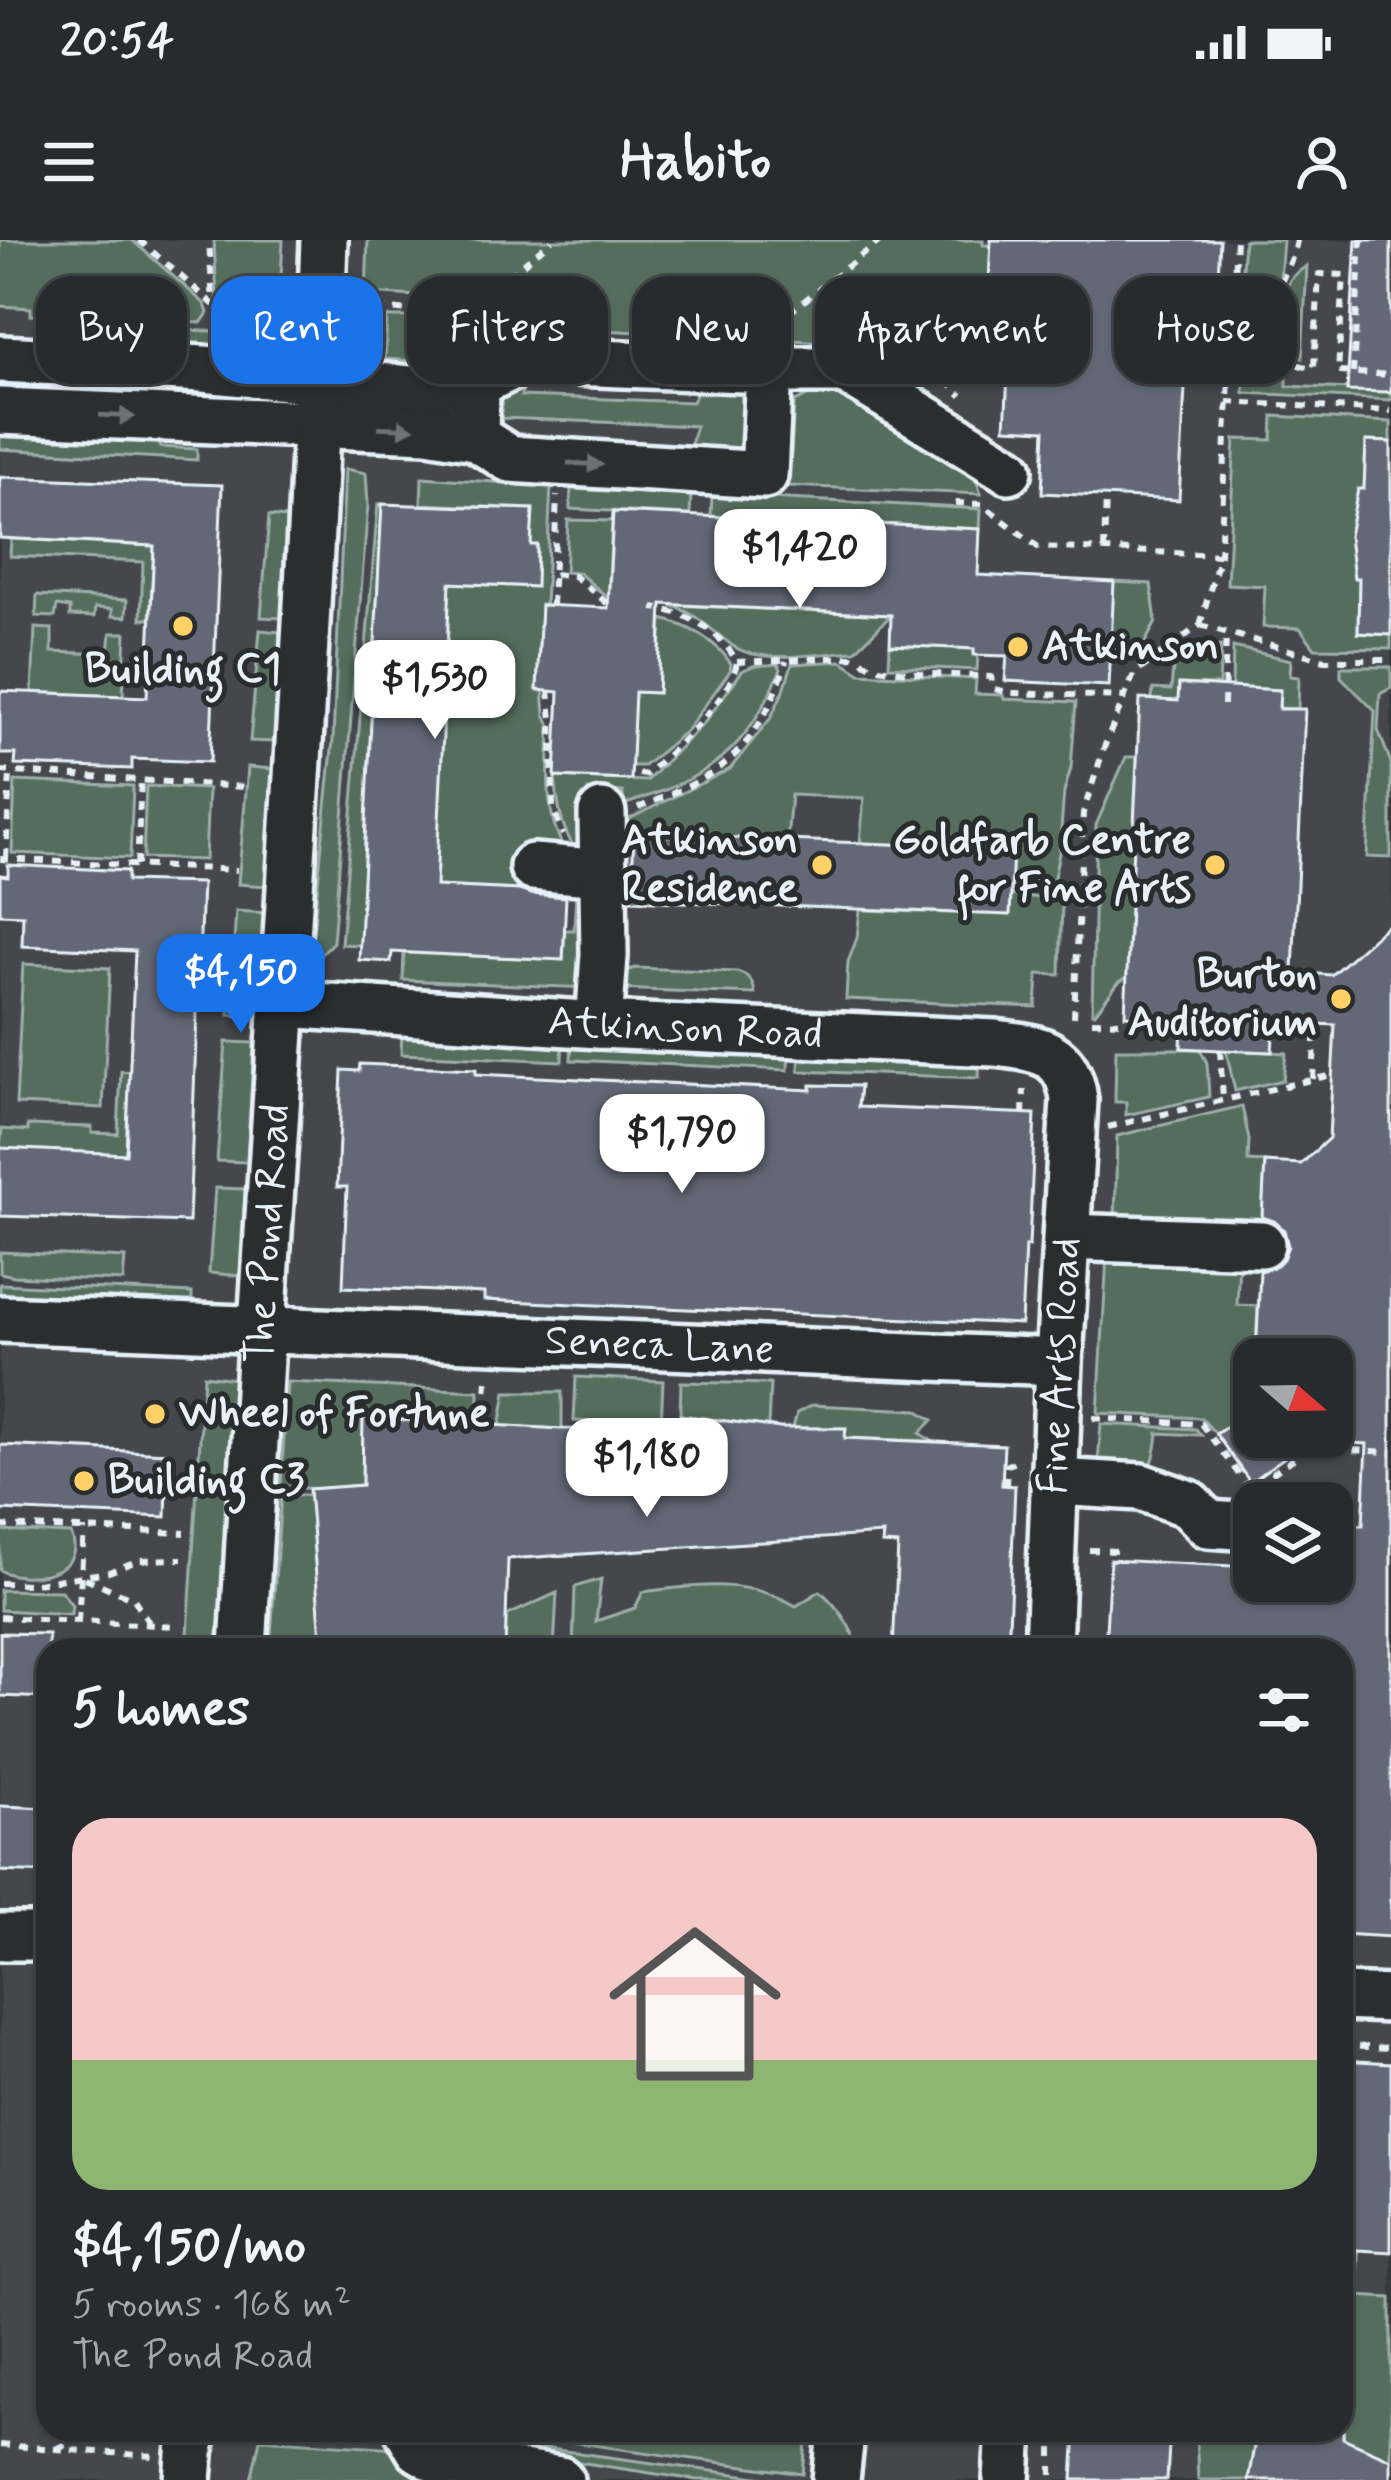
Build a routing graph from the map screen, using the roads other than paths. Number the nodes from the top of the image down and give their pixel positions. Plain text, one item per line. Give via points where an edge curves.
1 (324, 240) edge
2 (323, 276) edge
3 (0, 359) edge
4 (211, 370) edge
5 (791, 370) edge
6 (319, 384) edge
7 (352, 384) edge
8 (476, 384) joint
9 (768, 384) edge
10 (0, 411) edge
11 (316, 426) junction
12 (475, 436) junction
13 (1009, 470) dead end
14 (602, 818) road end
15 (533, 867) dead end
16 (590, 872) junction
17 (284, 1004) junction
18 (599, 1024) junction
19 (1072, 1082) joint
20 (1067, 1237) junction
21 (1262, 1244) dead end
22 (0, 1319) edge
23 (261, 1332) junction
24 (1059, 1362) junction
25 (1042, 1485) junction
26 (1233, 1526) edge
27 (244, 1638) edge
28 (1048, 1638) edge
29 (0, 1936) edge
30 (36, 1937) edge
31 (1353, 1997) edge
32 (1391, 1999) edge
33 (840, 2442) edge
34 (1009, 2442) edge
35 (423, 2446) edge
36 (515, 2452) edge
37 (560, 2480) edge
38 (836, 2480) edge
39 (1007, 2480) edge

1 - 2 street, The Pond Road
3 - 4 street
5 - 13 street via 844,370
6 - 11 street, The Pond Road
7 - 8 street via 430,391
8 - 12 street
12 -> 9 street via 509,459 764,475
10 -> 11 street
11 -> 12 street
11 - 17 street, The Pond Road
14 - 16 street
15 - 16 street
16 - 18 street via 604,955
17 - 18 street, Atkinson Road
17 - 23 street, The Pond Road
18 - 19 street, Atkinson Road via 1020,1045 1056,1060
19 - 20 street, Fine Arts Road
20 - 21 street
20 - 24 street, Fine Arts Road
22 - 23 street, Seneca Lane
23 - 24 street, Seneca Lane
23 - 27 street, The Pond Road
24 - 25 street, Fine Arts Road
25 - 26 street via 1141,1487 1189,1504 1208,1524
25 - 28 street, Fine Arts Road
29 - 30 street
31 - 32 street
33 - 38 street
34 - 39 street
35 - 36 street
36 - 37 street

